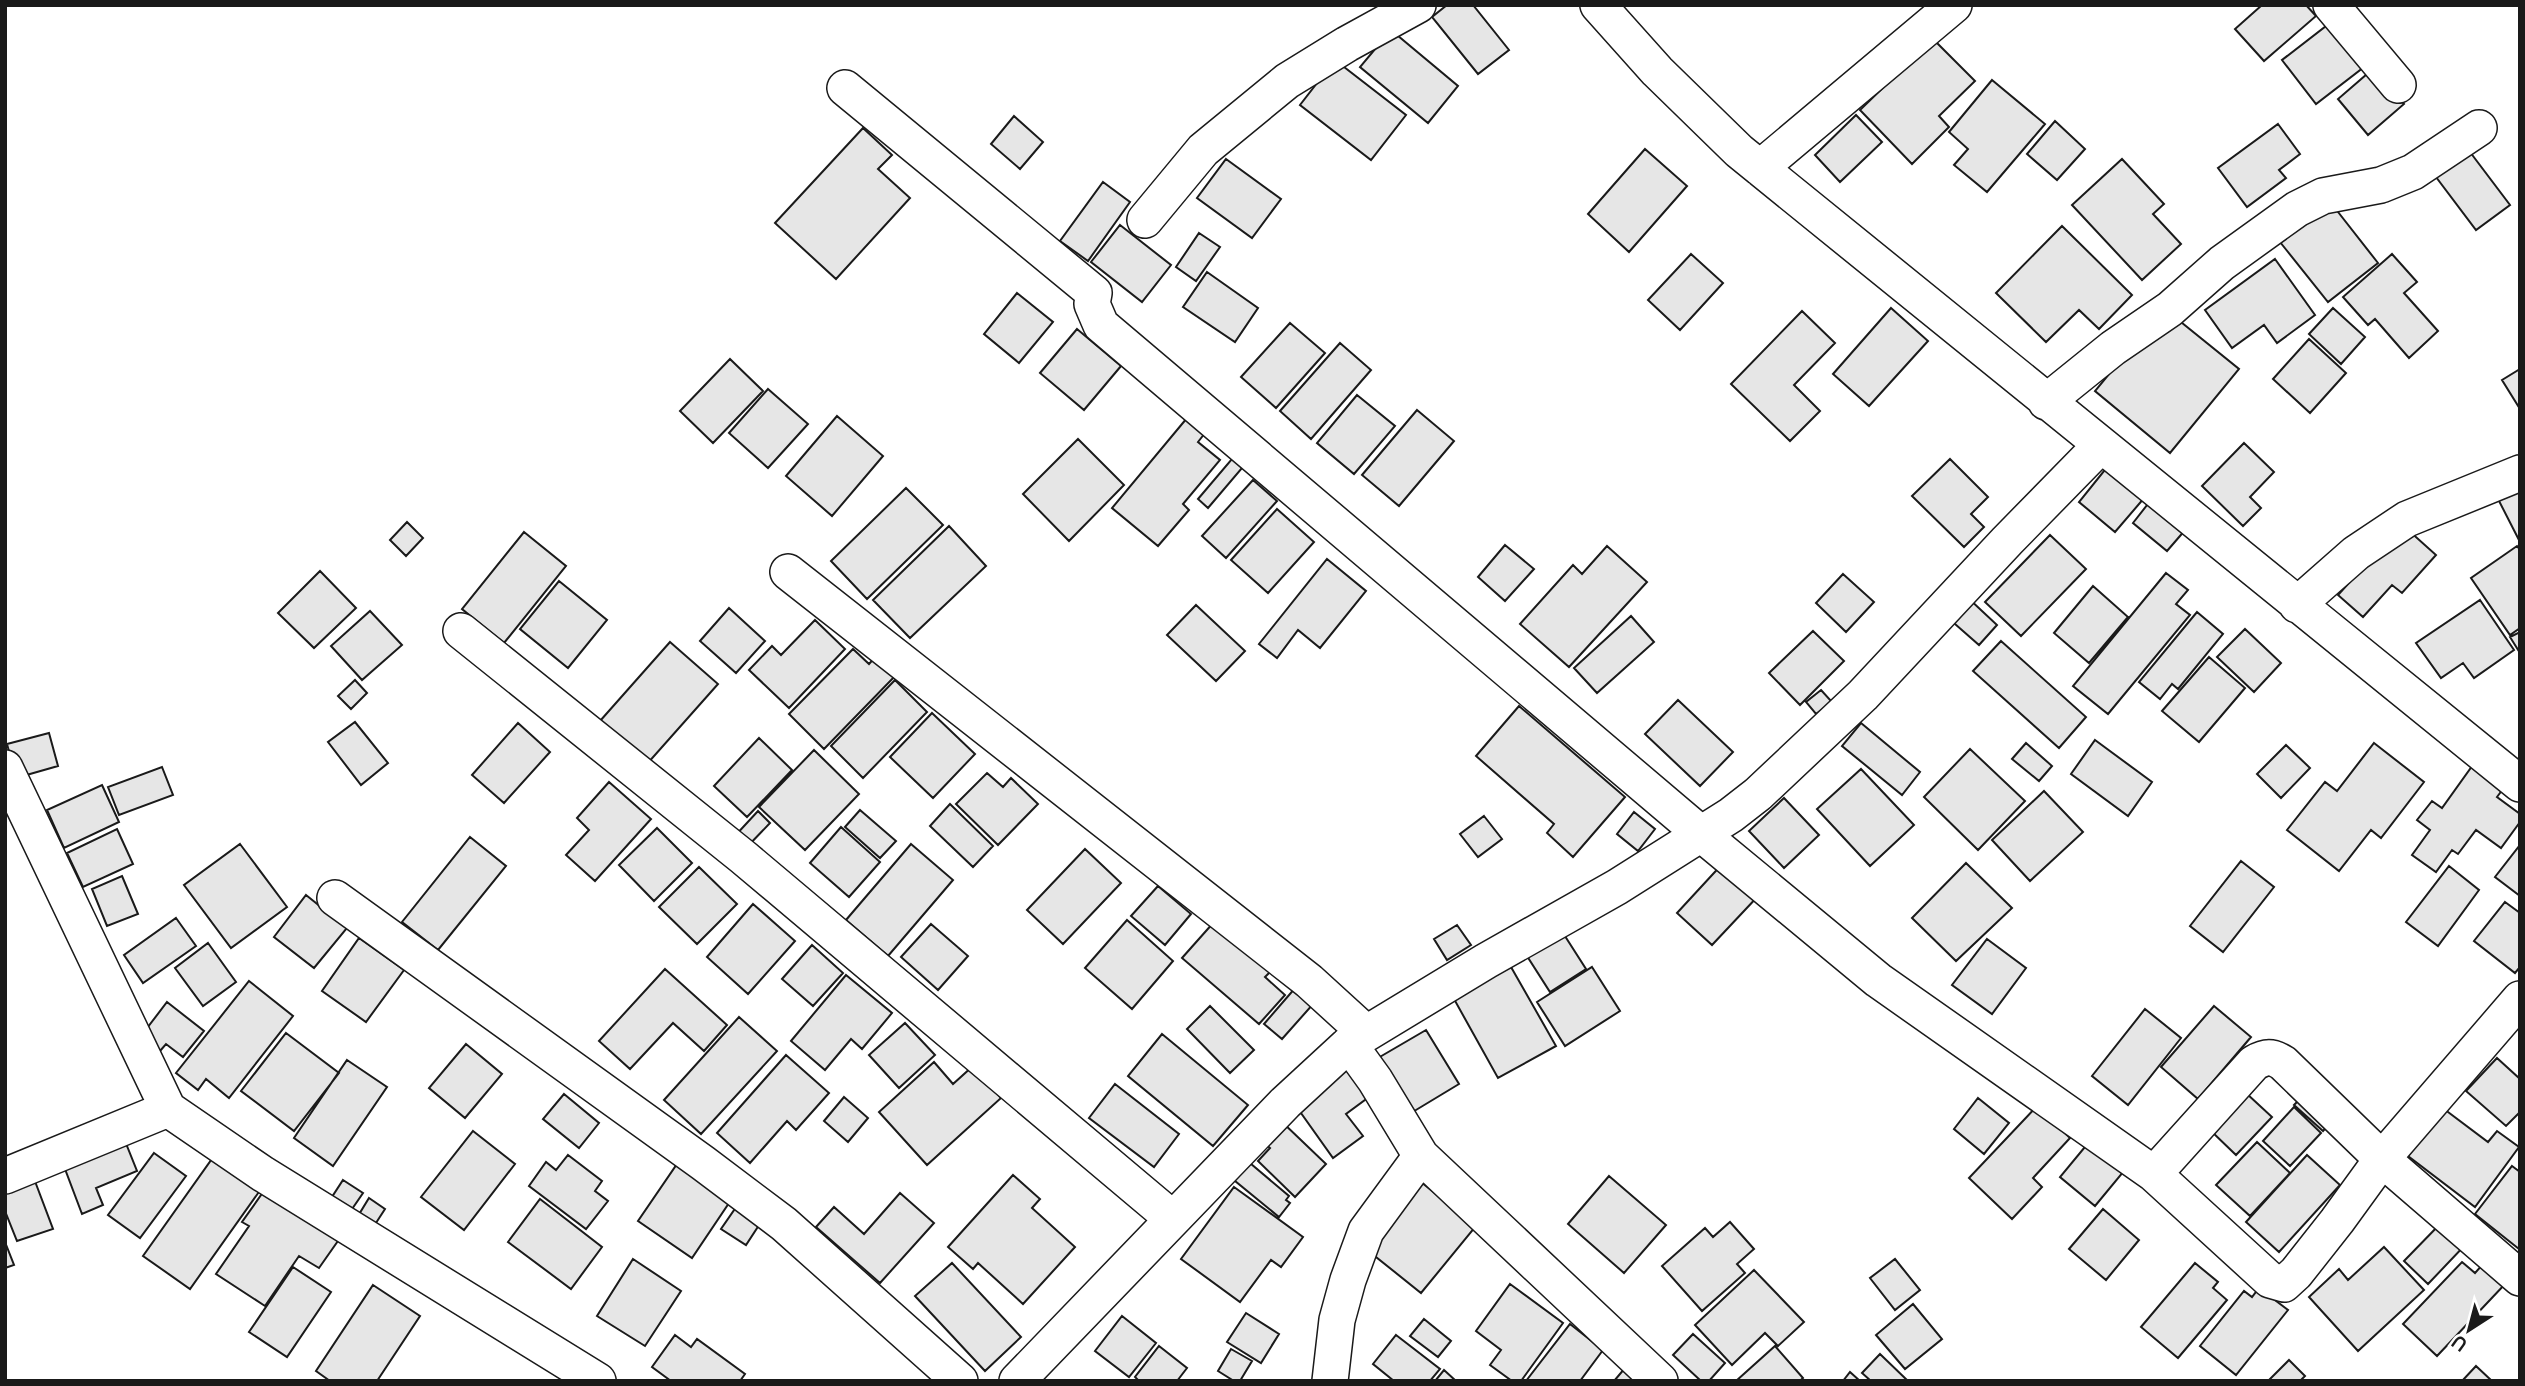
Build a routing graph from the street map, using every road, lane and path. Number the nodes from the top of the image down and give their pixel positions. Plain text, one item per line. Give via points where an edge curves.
1 (1418, 5) edge
2 (1598, 5) edge
3 (1954, 5) edge
4 (2331, 5) edge
5 (2398, 85) dead end
6 (845, 88) dead end
7 (2479, 128) dead end
8 (1760, 168) junction
9 (1145, 220) dead end
10 (2046, 402) junction
11 (2100, 446) junction
12 (2520, 473) edge
13 (788, 572) dead end
14 (2297, 605) junction
15 (461, 632) dead end
16 (5, 768) edge
17 (2520, 785) edge
18 (1700, 833) junction
19 (335, 898) dead end
20 (2520, 999) edge
21 (1358, 1038) junction
22 (168, 1109) junction
23 (1421, 1156) junction
24 (2382, 1159) junction
25 (2154, 1174) junction
26 (5, 1176) edge
27 (1173, 1219) junction
28 (2520, 1278) edge
29 (598, 1381) edge
30 (961, 1381) edge
31 (1017, 1381) edge
32 (1330, 1381) edge
33 (1660, 1381) edge

1 - 9 street via 1287,80 1203,150
2 - 8 street via 1696,111
3 - 8 street
4 - 5 street
6 - 18 street via 1094,293 1092,304 1101,325
7 - 10 street via 2413,172 2381,185 2323,197 2297,209
8 - 10 street
10 - 11 street
11 - 14 street
11 - 18 street via 1797,759 1740,808
12 - 14 street via 2407,519 2356,553
13 - 21 street via 1309,981
14 - 17 street
15 - 27 street via 743,858
16 - 22 street
18 - 21 street via 1617,887
18 - 25 street via 1878,981
19 - 30 street via 784,1224
20 - 24 street
21 - 23 street via 1375,1080
21 - 27 street via 1312,1075
22 - 26 street
22 - 29 street via 263,1174
23 - 32 street via 1366,1231 1337,1320
23 - 33 street
24 - 25 street via 2283,1063 2264,1057
24 - 25 street via 2284,1283 2270,1280
24 - 28 street
27 - 31 street

